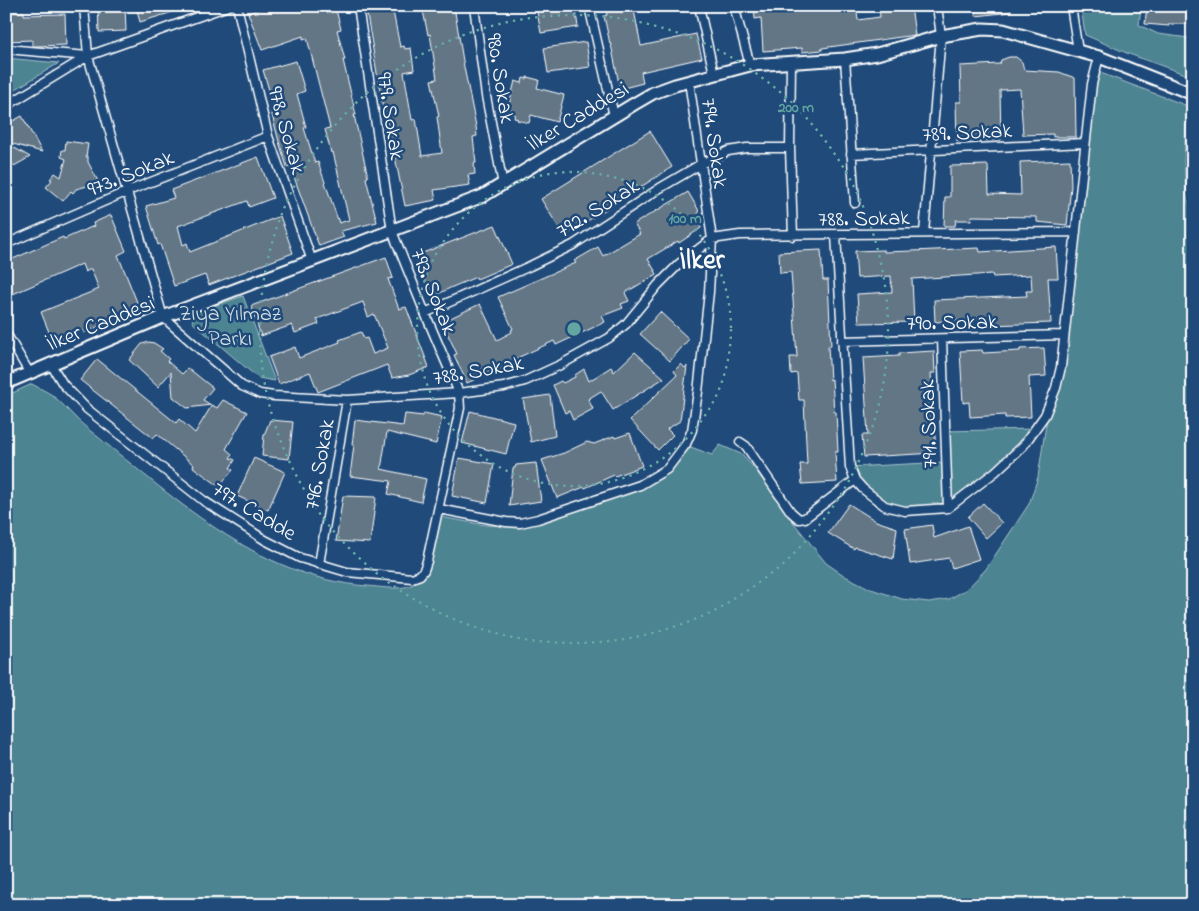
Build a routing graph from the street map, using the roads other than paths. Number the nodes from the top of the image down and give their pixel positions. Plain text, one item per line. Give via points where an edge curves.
1 (84, 6) edge
2 (228, 6) edge
3 (237, 6) edge
4 (358, 6) edge
5 (474, 6) edge
6 (589, 6) edge
7 (699, 6) edge
8 (734, 6) edge
9 (937, 6) edge
10 (1071, 6) edge
11 (941, 36) junction
12 (6, 49) edge
13 (1078, 51) junction
14 (88, 56) junction
15 (1098, 58) junction
16 (845, 59) junction
17 (791, 62) junction
18 (750, 65) junction
19 (714, 74) junction
20 (689, 81) junction
21 (1193, 94) edge
22 (6, 106) edge
23 (614, 116) junction
24 (268, 136) junction
25 (1085, 143) junction
26 (790, 148) junction
27 (931, 150) junction
28 (851, 154) junction
29 (701, 164) junction
30 (503, 184) junction
31 (128, 191) junction
32 (855, 203) dead end
33 (392, 231) junction
34 (1076, 232) junction
35 (924, 233) junction
36 (836, 235) junction
37 (793, 236) junction
38 (712, 239) junction
39 (6, 244) edge
40 (312, 261) junction
41 (424, 313) junction
42 (163, 317) junction
43 (6, 333) edge
44 (1063, 335) junction
45 (942, 339) junction
46 (842, 341) junction
47 (50, 363) junction
48 (29, 372) junction
49 (6, 383) edge
50 (459, 393) junction
51 (347, 400) junction
52 (740, 442) dead end
53 (855, 480) junction
54 (948, 508) junction
55 (439, 509) junction
56 (319, 564) junction

1 - 14 street
2 - 14 street
3 - 24 street, 978. Sokak
4 - 33 street, 979. Sokak
5 - 30 street, 980. Sokak via 486,96
6 - 23 street
7 - 19 street
8 - 18 street
9 - 11 street
10 - 13 street
11 - 13 main road, İlker Caddesi via 982,29 1003,30
11 - 16 main road, İlker Caddesi via 877,54
11 - 27 street
12 - 14 street
13 - 15 main road, İlker Caddesi
14 - 22 street
14 - 31 street
15 - 21 main road, İlker Caddesi
15 - 25 street
16 - 17 main road, İlker Caddesi
16 - 28 street
17 - 18 main road, İlker Caddesi
17 - 26 street
18 - 19 main road, İlker Caddesi
19 - 20 main road, İlker Caddesi
20 - 23 main road, İlker Caddesi via 654,93
20 - 29 street, 794. Sokak
23 - 30 main road, İlker Caddesi
24 - 31 street, 973. Sokak
24 - 40 street, 978. Sokak
25 - 27 street, 789. Sokak
25 - 34 street
26 - 29 street, 792. Sokak via 728,151
26 - 37 street
27 - 28 street, 789. Sokak
27 - 35 street
28 - 32 street
29 - 38 street, 794. Sokak
29 - 41 street, 792. Sokak via 574,245
30 - 33 main road, İlker Caddesi via 467,203
31 - 39 street, 973. Sokak
31 - 42 street
33 - 40 main road, İlker Caddesi
33 - 41 street, 793. Sokak
34 - 35 street, 788. Sokak
34 - 44 street
35 - 36 street, 788. Sokak
36 - 37 street, 788. Sokak
36 - 46 street
37 - 38 street, 788. Sokak via 740,235
38 - 50 street, 788. Sokak via 658,285 626,324 591,350 525,381
38 - 55 street, 794. Sokak via 692,430 686,444 667,469 640,485 520,523
40 - 42 main road, İlker Caddesi
41 - 50 street, 793. Sokak
42 - 47 main road, İlker Caddesi
42 - 51 street, 788. Sokak via 242,386 274,396
43 - 48 street
44 - 45 street, 790. Sokak
44 - 54 street via 1058,381 1045,415 1023,446
45 - 46 street, 790. Sokak
45 - 54 street, 791. Sokak
46 - 53 street via 850,466
47 - 48 main road, İlker Caddesi
47 - 56 street, 797. Cadde via 63,384 88,409 204,501 265,540
48 - 49 main road, İlker Caddesi
50 - 51 street, 788. Sokak
50 - 55 street, 793. Sokak via 460,408
51 - 56 street, 796. Sokak
52 - 53 street via 799,519 805,518
53 - 54 street via 872,498 898,510
55 - 56 street, 797. Cadde via 427,561 420,575 412,578 374,575

